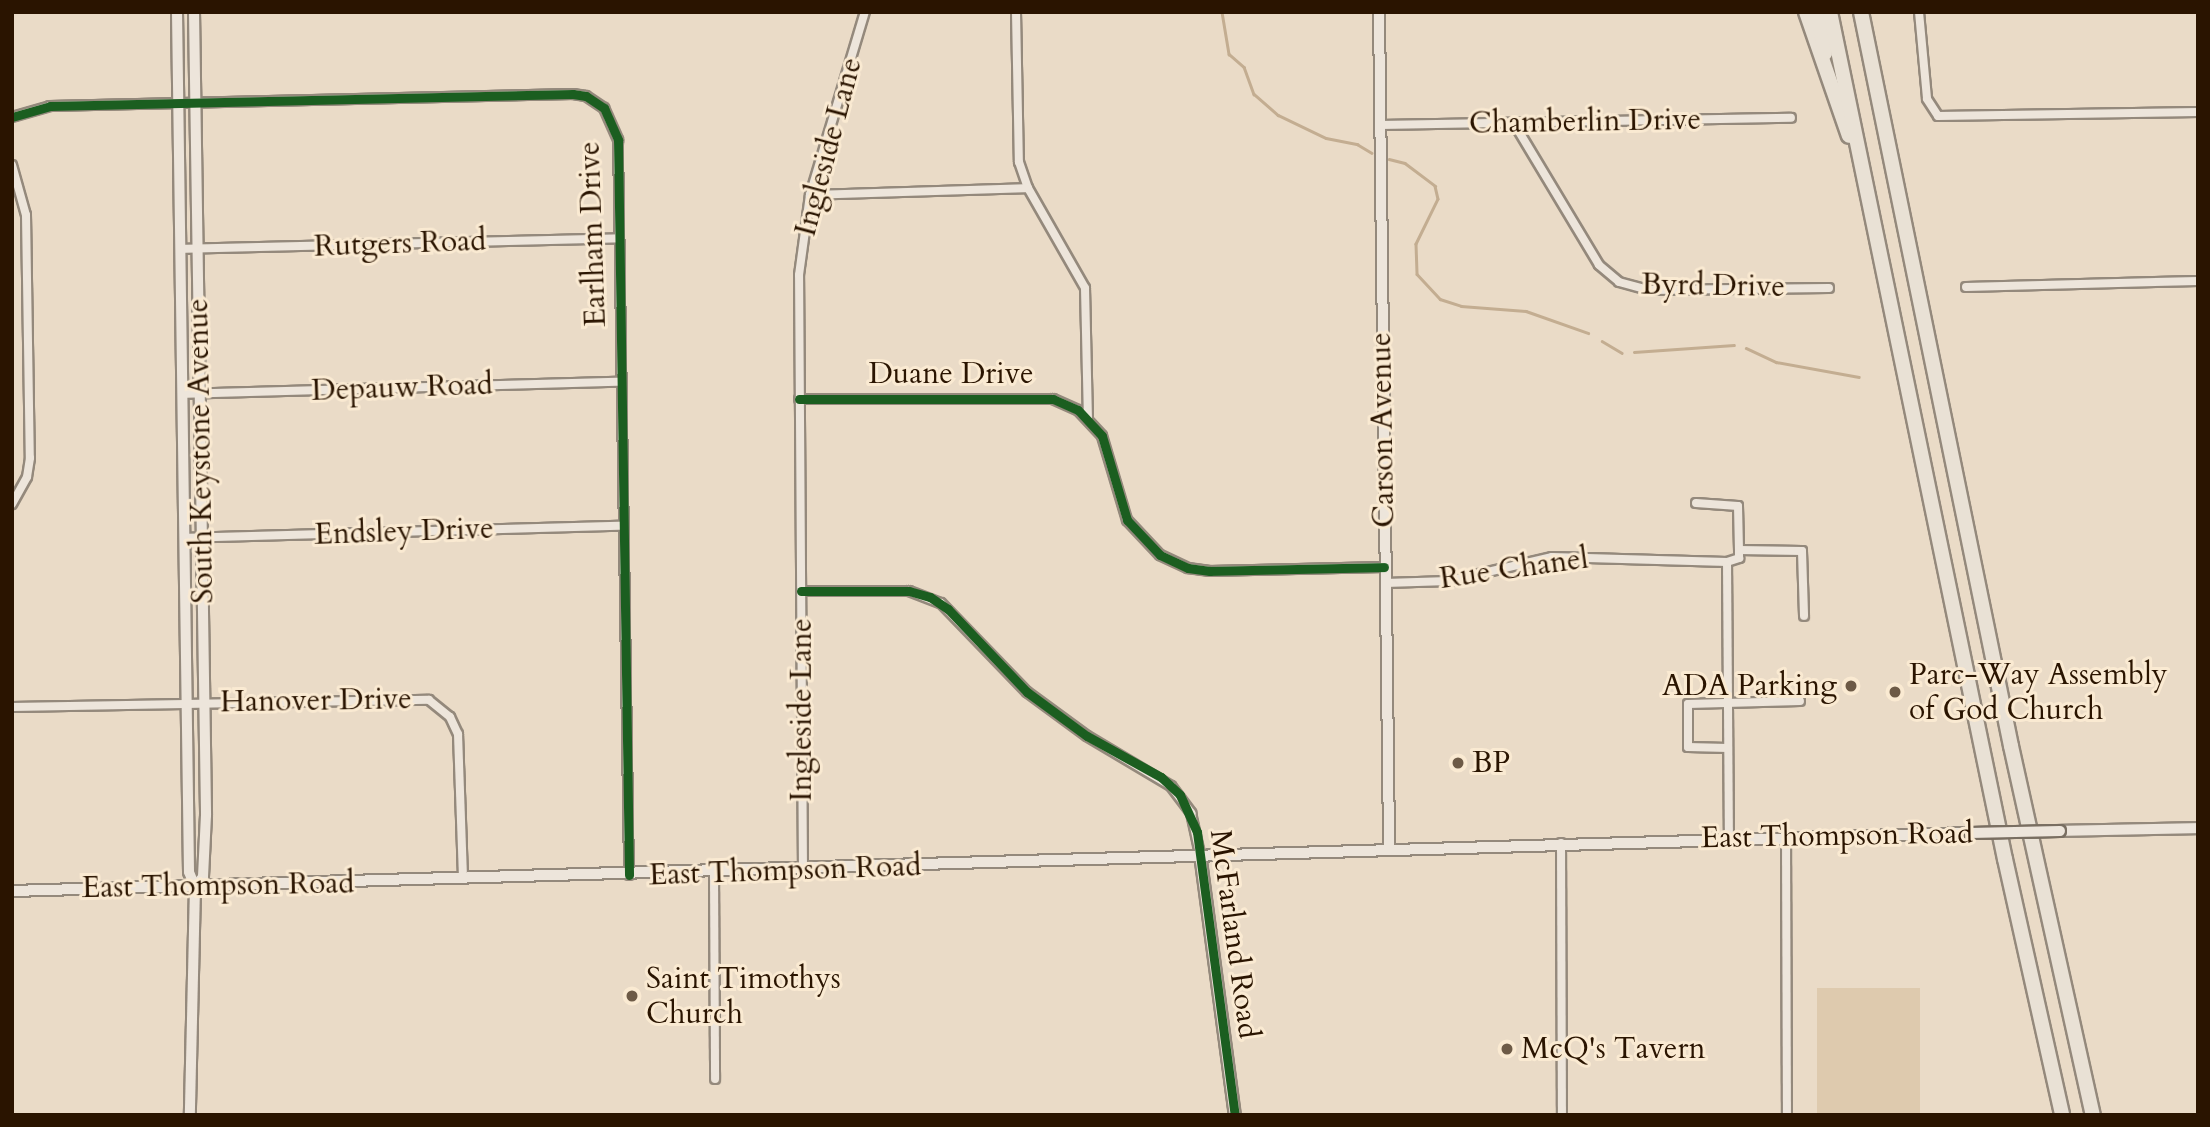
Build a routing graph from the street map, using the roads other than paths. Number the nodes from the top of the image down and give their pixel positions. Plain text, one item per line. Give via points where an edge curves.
1 (177, 12) edge
2 (194, 12) edge
3 (865, 12) edge
4 (1016, 12) edge
5 (1379, 12) edge
6 (1806, 12) edge
7 (1817, 12) edge
8 (1830, 12) edge
9 (1861, 12) edge
10 (1871, 12) edge
11 (1919, 12) edge
12 (1872, 52) junction
13 (1831, 89) junction
14 (178, 105) junction
15 (195, 105) junction
16 (2198, 112) edge
17 (12, 117) edge
18 (1791, 118) dead end
19 (1380, 125) junction
20 (1516, 125) junction
21 (1859, 162) junction
22 (12, 164) edge
23 (1028, 188) junction
24 (810, 195) junction
25 (620, 238) junction
26 (180, 249) junction
27 (197, 249) junction
28 (2198, 281) edge
29 (1966, 287) dead end
30 (1829, 288) dead end
31 (622, 382) junction
32 (200, 393) junction
33 (182, 394) junction
34 (799, 399) junction
35 (1088, 418) junction
36 (1696, 502) dead end
37 (12, 504) edge
38 (624, 526) junction
39 (202, 537) junction
40 (184, 538) junction
41 (1739, 550) junction
42 (1727, 562) junction
43 (1384, 567) junction
44 (1385, 583) junction
45 (801, 591) junction
46 (1804, 616) dead end
47 (1800, 701) dead end
48 (1728, 702) junction
49 (187, 703) junction
50 (204, 703) junction
51 (12, 707) edge
52 (1728, 748) junction
53 (2198, 828) edge
54 (1786, 838) junction
55 (1729, 839) junction
56 (1561, 843) junction
57 (1389, 848) junction
58 (1200, 854) junction
59 (803, 871) junction
60 (714, 873) junction
61 (629, 875) junction
62 (463, 879) junction
63 (195, 887) junction
64 (12, 891) edge
65 (715, 1079) dead end
66 (190, 1115) edge
67 (1235, 1115) edge
68 (1562, 1115) edge
69 (1787, 1115) edge
70 (2062, 1115) edge
71 (2093, 1115) edge

1 - 14 main road, South Keystone Avenue
2 - 15 main road, South Keystone Avenue
3 - 24 street, Ingleside Lane
4 - 23 street via 1017,143
5 - 19 main road, Carson Avenue
6 - 13 highway
7 - 13 highway
8 - 21 highway
9 - 12 highway
10 - 12 highway
11 - 16 street via 1926,92 1933,113 1941,117
12 - 71 highway via 2011,746
13 - 21 highway
14 - 15 street, Earlham Drive
14 - 17 street, Earlham Drive via 50,106
14 - 26 main road, South Keystone Avenue
15 - 25 street, Earlham Drive via 586,96 604,108 617,131
15 - 27 main road, South Keystone Avenue
18 - 20 street, Chamberlin Drive
19 - 20 street, Chamberlin Drive
19 - 43 main road, Carson Avenue
20 - 30 street, Byrd Drive via 1599,265 1619,282 1649,290
21 - 70 highway
22 - 37 street via 26,215 30,458 27,478
23 - 24 street
23 - 35 street via 1085,288
24 - 34 street, Ingleside Lane via 799,275
25 - 27 street, Rutgers Road
25 - 31 street, Earlham Drive
26 - 27 street, Rutgers Road
26 - 33 main road, South Keystone Avenue
27 - 32 main road, South Keystone Avenue
28 - 29 street
31 - 32 street, Depauw Road
31 - 38 street, Earlham Drive
32 - 33 street, Depauw Road
32 - 39 main road, South Keystone Avenue
33 - 40 main road, South Keystone Avenue
34 - 35 street, Duane Drive via 1036,397 1066,404
34 - 45 street, Ingleside Lane
35 - 43 street, Duane Drive via 1110,451 1127,520 1139,538 1168,559 1210,571
36 - 41 street via 1738,506
38 - 39 street, Endsley Drive
38 - 61 street, Earlham Drive
39 - 40 street, Endsley Drive
39 - 50 main road, South Keystone Avenue
40 - 49 main road, South Keystone Avenue
41 - 42 street via 1739,558
41 - 46 street via 1802,551
42 - 44 street, Rue Chanel via 1577,555 1504,565 1450,581
42 - 48 street
43 - 44 main road, Carson Avenue
44 - 57 main road, Carson Avenue
45 - 58 street, McFarland Road via 909,591 941,603 1027,692 1087,736 1171,786 1191,813
45 - 59 street, Ingleside Lane
47 - 48 street
48 - 52 street
48 - 52 street via 1688,704 1686,742 1693,749
49 - 50 street, Hanover Drive
49 - 51 street, Hanover Drive
49 - 63 main road, South Keystone Avenue via 189,872
50 - 62 street, Hanover Drive via 420,698 441,707 459,739
50 - 63 main road, South Keystone Avenue via 205,854 203,877
52 - 55 street
53 - 54 main road, East Thompson Road, bridge
54 - 55 main road, East Thompson Road
54 - 69 street
55 - 56 main road, East Thompson Road
56 - 57 main road, East Thompson Road
56 - 68 street
57 - 58 main road, East Thompson Road
58 - 59 main road, East Thompson Road via 1130,861
58 - 67 main road, McFarland Road
59 - 60 main road, East Thompson Road
60 - 61 main road, East Thompson Road
60 - 65 street
61 - 62 main road, East Thompson Road
62 - 63 main road, East Thompson Road
63 - 64 main road, East Thompson Road
63 - 66 main road, South Keystone Avenue

